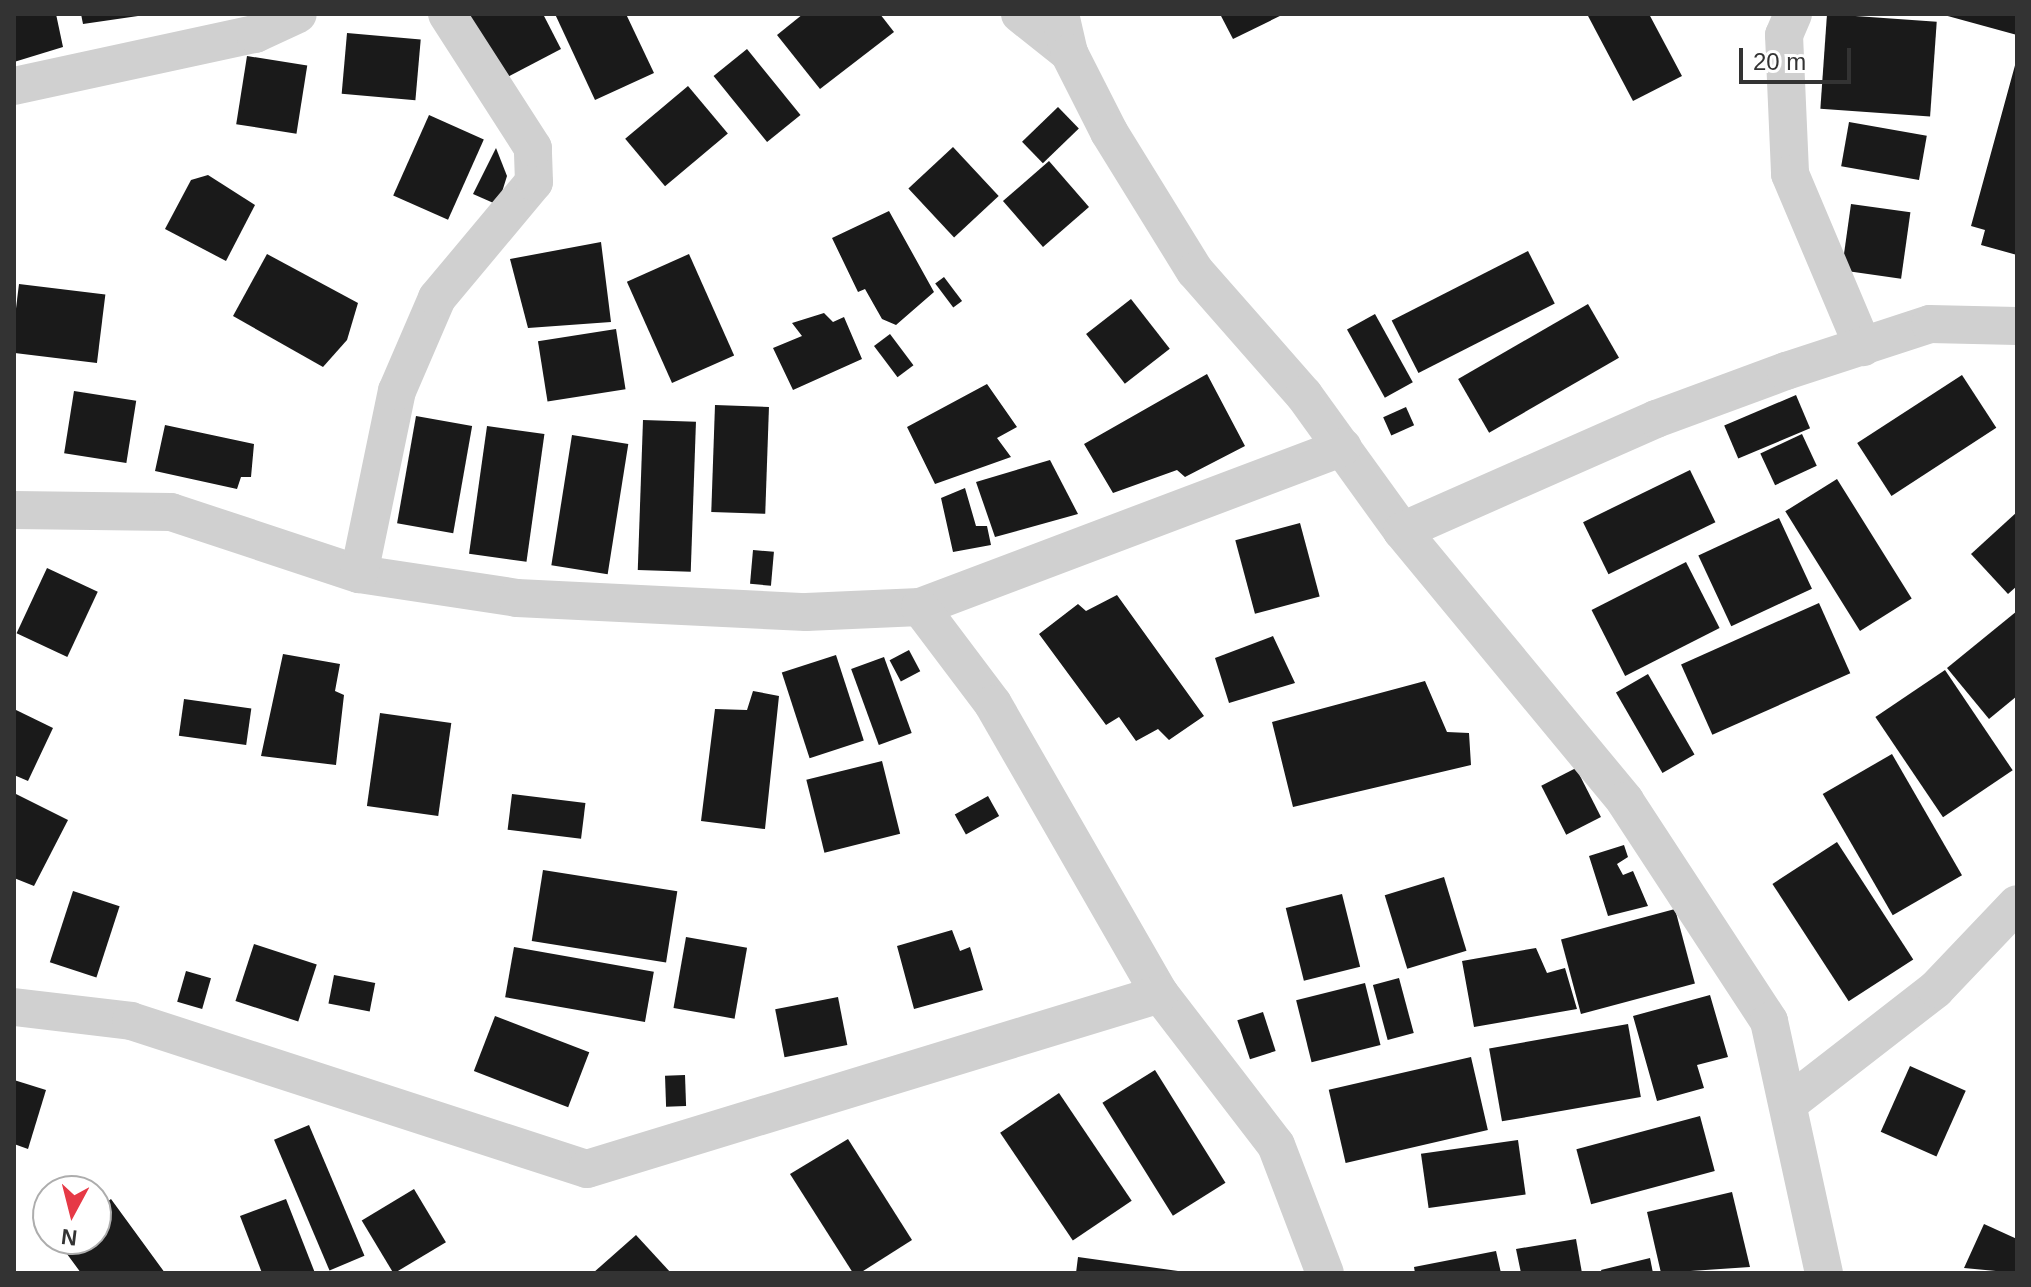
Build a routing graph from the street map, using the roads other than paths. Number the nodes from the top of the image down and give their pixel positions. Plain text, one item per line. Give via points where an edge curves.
1 (298, 14) edge
2 (447, 14) edge
3 (1020, 14) edge
4 (1060, 14) edge
5 (1793, 14) edge
6 (1069, 53) junction
7 (14, 86) edge
8 (2017, 326) edge
9 (1863, 347) junction
10 (1343, 447) junction
11 (14, 510) edge
12 (1402, 531) junction
13 (359, 574) junction
14 (920, 607) junction
15 (2017, 904) edge
16 (1160, 994) junction
17 (14, 1007) edge
18 (1788, 1104) junction
19 (1325, 1273) edge
20 (1824, 1273) edge

1 - 7 street via 255,34
2 - 13 street via 533,148 534,182 437,298 397,391
3 - 6 street
4 - 6 street
5 - 9 street via 1784,35 1790,174
6 - 10 street via 1195,271
8 - 9 street via 1930,324
9 - 12 street via 1656,419
10 - 12 street
10 - 14 street
11 - 13 street via 171,512
12 - 18 street via 1625,801 1769,1021
13 - 14 street via 599,605 806,612
14 - 16 street via 993,704
15 - 18 street via 1936,989
16 - 17 street via 587,1169 131,1021
16 - 19 street via 1276,1145
18 - 20 street

